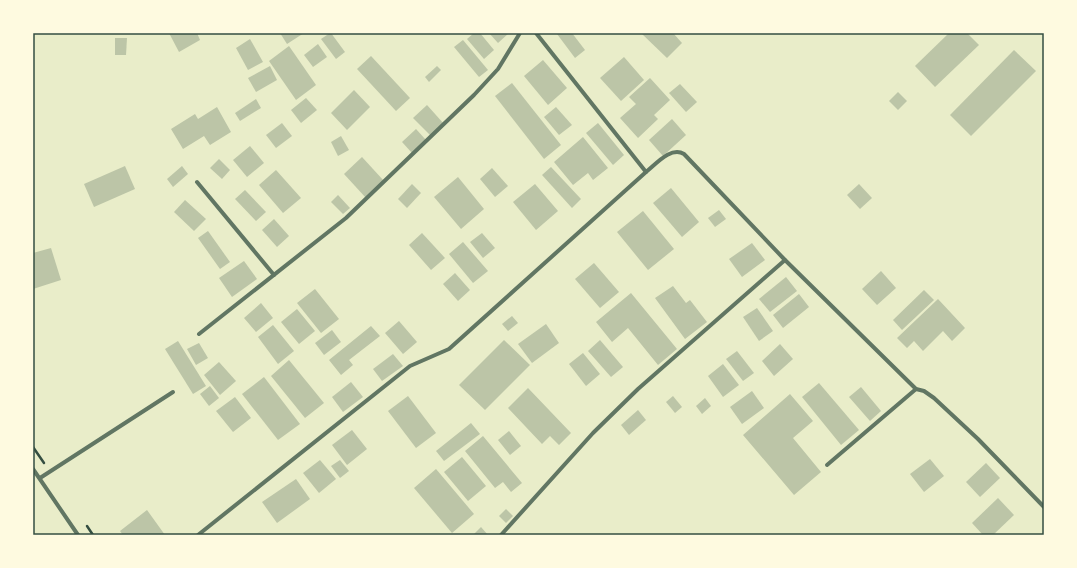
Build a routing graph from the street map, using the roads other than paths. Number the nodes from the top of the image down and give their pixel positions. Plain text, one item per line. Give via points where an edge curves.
1 (520, 33) edge
2 (536, 33) edge
3 (646, 172) junction
4 (197, 182) dead end
5 (785, 260) junction
6 (274, 275) junction
7 (200, 334) dead end
8 (916, 389) junction
9 (173, 392) dead end
10 (827, 466) dead end
11 (33, 469) edge
12 (40, 478) junction
13 (1044, 507) edge
14 (78, 535) edge
15 (198, 535) edge
16 (501, 535) edge

1 - 6 street via 498,69 436,133 346,218
2 - 3 street
3 - 5 street via 668,154 684,154
3 - 15 street via 449,349 410,366
4 - 6 street
5 - 8 street
5 - 16 street via 626,400
6 - 7 street
8 - 10 street
8 - 13 street via 934,398
9 - 12 street
11 - 12 street
12 - 14 street

